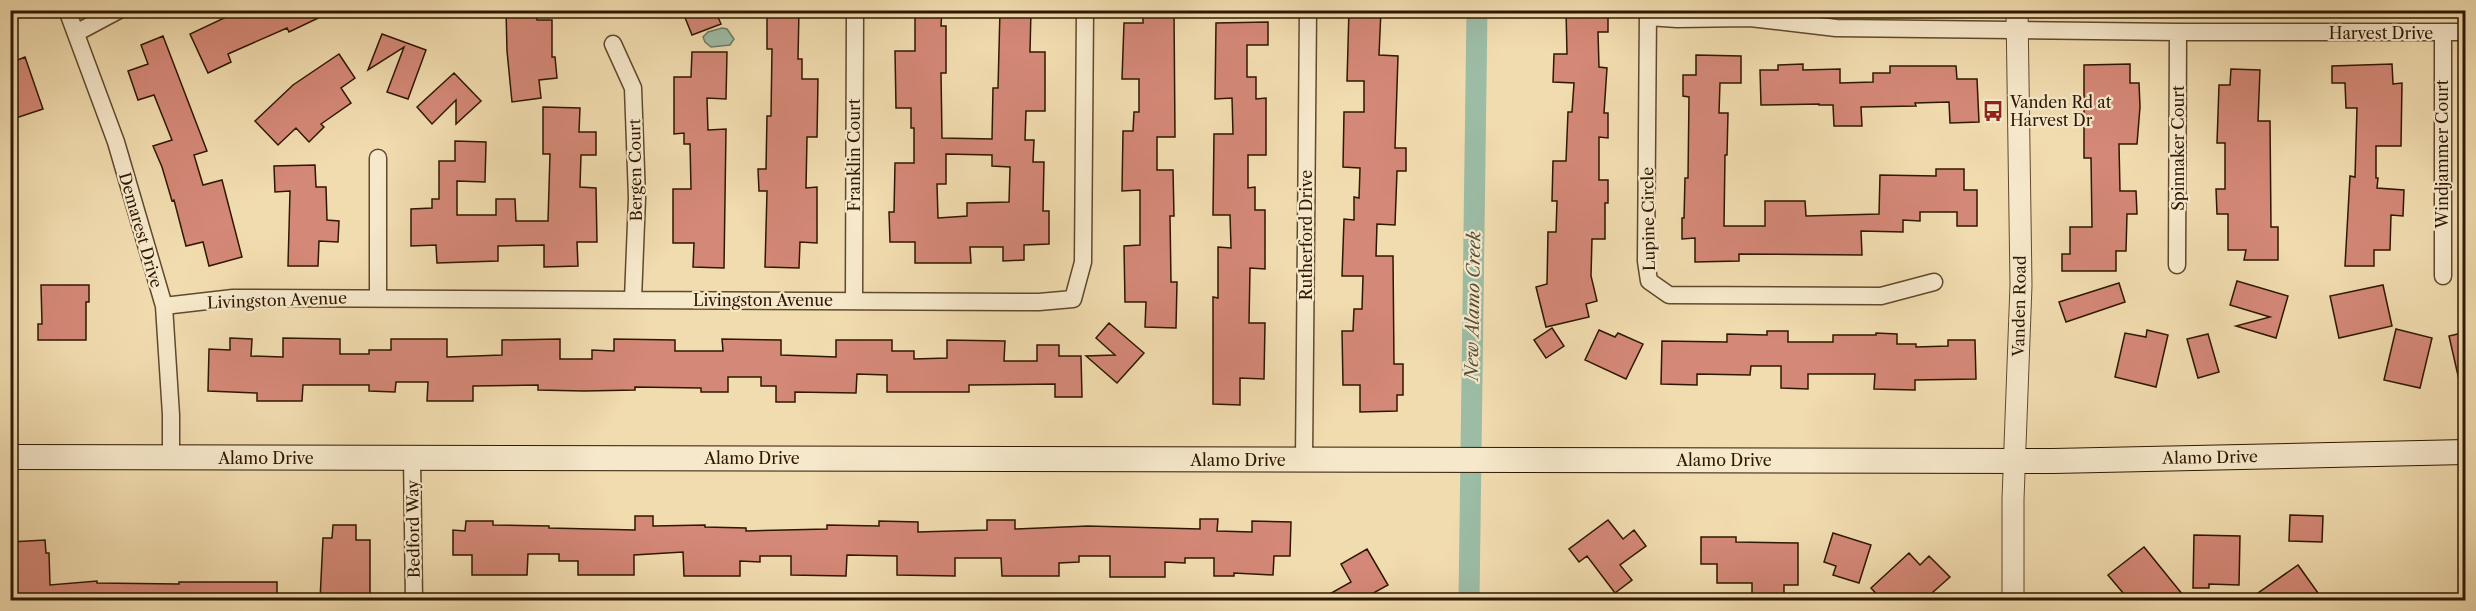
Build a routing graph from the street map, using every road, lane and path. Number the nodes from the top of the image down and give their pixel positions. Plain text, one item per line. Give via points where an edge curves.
1 (68, 10) edge
2 (119, 10) edge
3 (855, 10) edge
4 (1085, 10) edge
5 (1308, 10) edge
6 (1648, 14) edge
7 (2017, 21) edge
8 (2178, 32) junction
9 (2466, 32) edge
10 (76, 33) junction
11 (2443, 33) junction
12 (613, 44) dead end
13 (378, 158) dead end
14 (2177, 265) dead end
15 (2443, 276) dead end
16 (1934, 282) dead end
17 (378, 297) junction
18 (633, 299) junction
19 (854, 300) junction
20 (164, 306) junction
21 (2466, 452) edge
22 (10, 457) edge
23 (412, 457) junction
24 (171, 458) junction
25 (1304, 460) junction
26 (2014, 461) junction
27 (414, 600) edge
28 (2013, 600) edge

1 - 10 street, Demarest Drive
2 - 10 street
3 - 19 street, Franklin Court
4 - 19 street, Livingston Avenue via 1083,262 1073,299
5 - 25 street, Rutherford Drive
6 - 7 street, Harvest Drive via 1677,19 1750,18 1836,28
6 - 16 street, Lupine Circle via 1649,281 1669,295 1881,296
7 - 8 street, Harvest Drive
7 - 26 street, Vanden Road via 2021,285
8 - 11 street, Harvest Drive
8 - 14 street, Spinnaker Court
9 - 11 street, Harvest Drive
10 - 20 street, Demarest Drive via 116,142
11 - 15 street, Windjammer Court
12 - 18 street, Bergen Court via 633,88 637,198
13 - 17 street
17 - 18 street, Livingston Avenue
17 - 20 street, Livingston Avenue via 233,298
18 - 19 street, Livingston Avenue
20 - 24 street, Demarest Drive
21 - 26 main road, Alamo Drive
22 - 24 main road, Alamo Drive
23 - 24 main road, Alamo Drive
23 - 25 main road, Alamo Drive
23 - 27 street, Bedford Way
25 - 26 main road, Alamo Drive
26 - 28 street, Vanden Road

